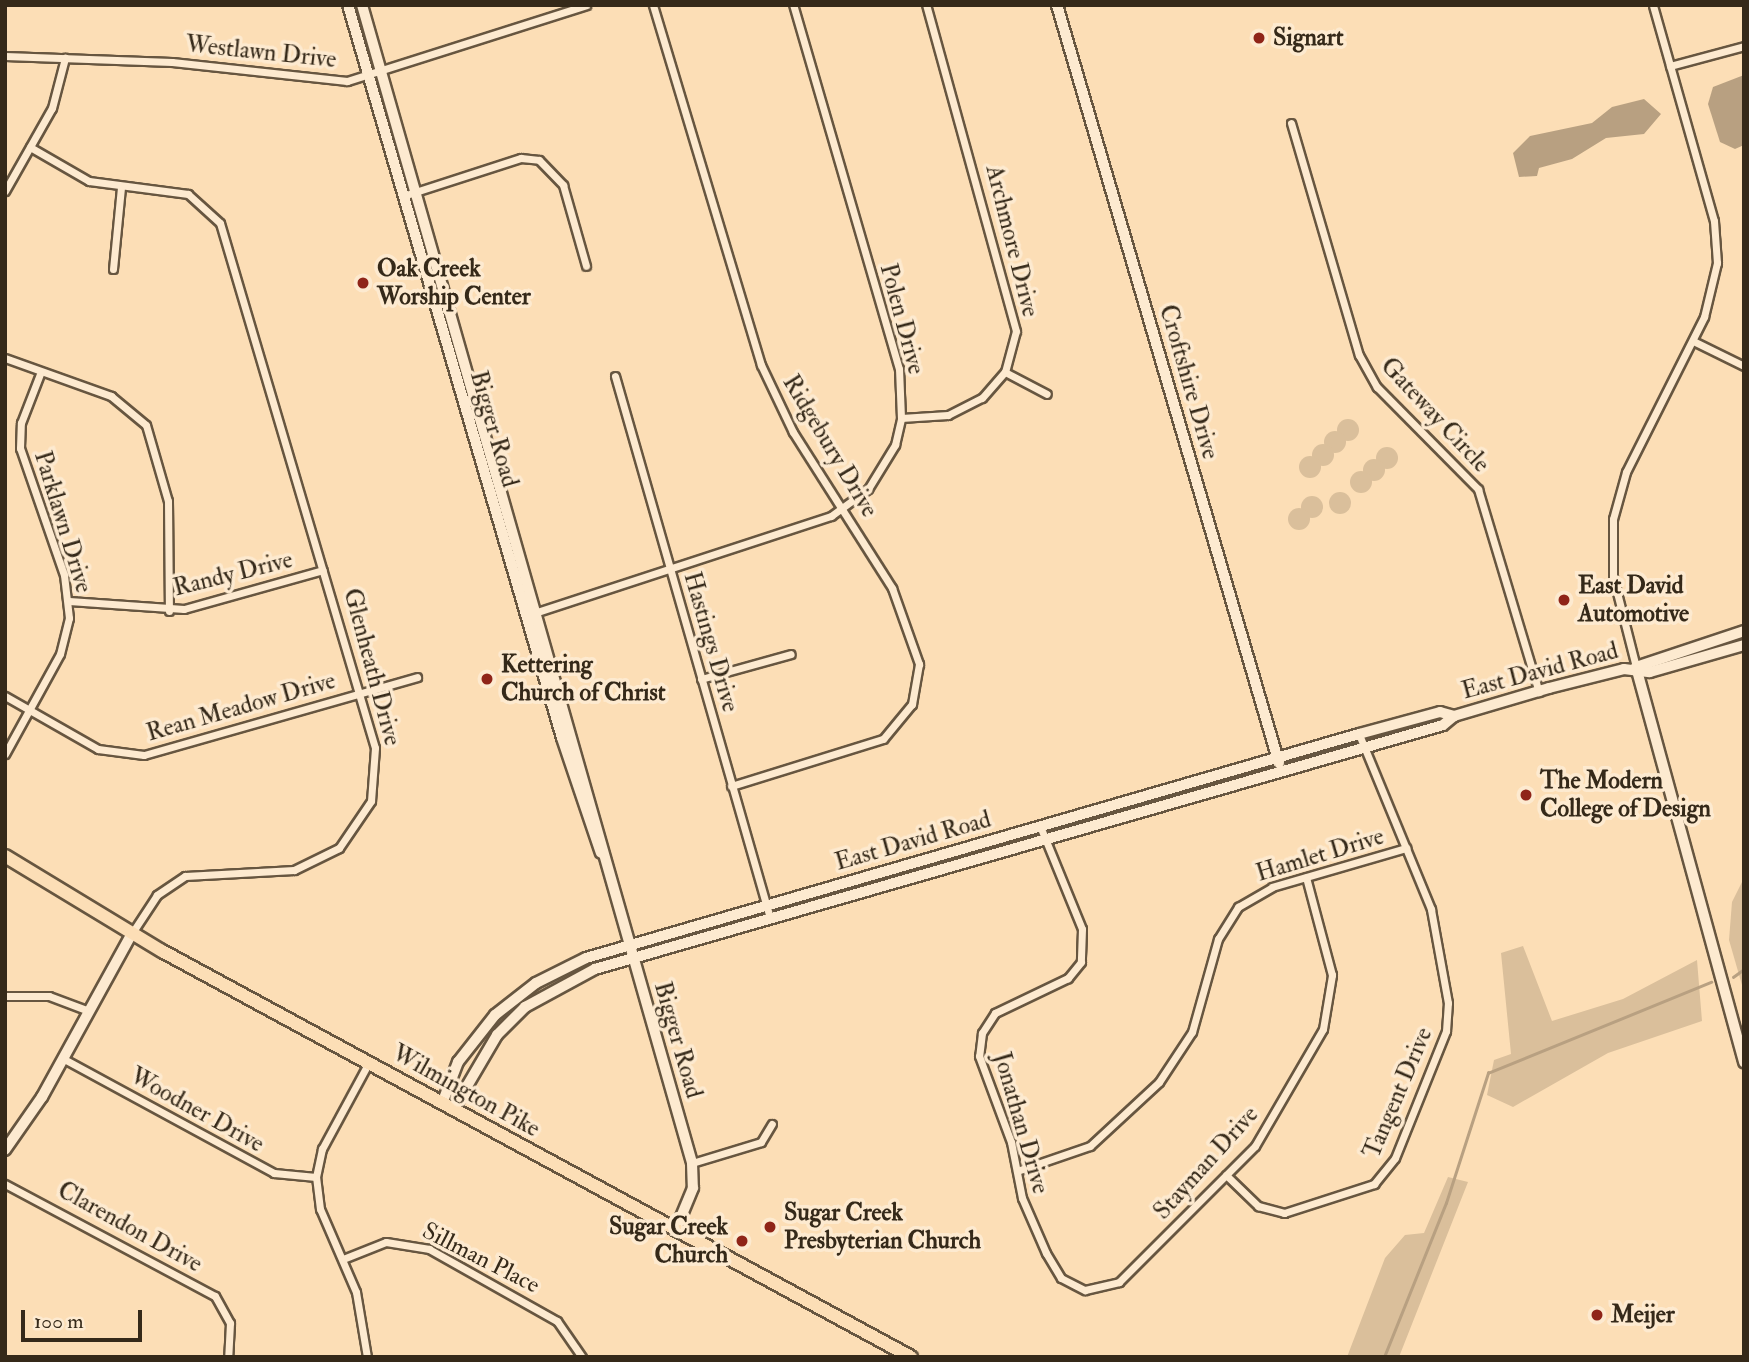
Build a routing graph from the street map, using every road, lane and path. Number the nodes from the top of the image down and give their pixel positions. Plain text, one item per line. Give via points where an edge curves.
1 (348, 5) edge
2 (362, 5) edge
3 (586, 5) edge
4 (653, 5) edge
5 (793, 5) edge
6 (926, 5) edge
7 (1057, 5) edge
8 (1653, 5) edge
9 (1744, 46) edge
10 (5, 56) edge
11 (65, 58) junction
12 (1670, 66) junction
13 (380, 71) junction
14 (368, 74) junction
15 (1292, 123) dead end
16 (30, 147) junction
17 (121, 187) junction
18 (5, 191) edge
19 (416, 191) junction
20 (404, 196) junction
21 (586, 266) dead end
22 (113, 270) dead end
23 (1693, 341) junction
24 (5, 358) edge
25 (1744, 366) edge
26 (1005, 372) junction
27 (40, 374) junction
28 (615, 376) dead end
29 (1047, 394) dead end
30 (901, 418) junction
31 (843, 510) junction
32 (323, 570) junction
33 (671, 570) junction
34 (69, 601) junction
35 (169, 611) junction
36 (538, 611) junction
37 (527, 615) junction
38 (1744, 631) edge
39 (1744, 645) edge
40 (791, 654) dead end
41 (1636, 667) junction
42 (416, 677) dead end
43 (701, 678) junction
44 (1539, 692) junction
45 (359, 693) junction
46 (5, 696) edge
47 (29, 710) junction
48 (1454, 716) junction
49 (1359, 734) junction
50 (1364, 746) junction
51 (5, 754) edge
52 (1278, 757) junction
53 (1282, 770) junction
54 (732, 786) junction
55 (1040, 826) junction
56 (1045, 839) junction
57 (1406, 848) junction
58 (5, 856) edge
59 (606, 862) junction
60 (1306, 877) junction
61 (766, 905) junction
62 (770, 918) junction
63 (132, 933) junction
64 (629, 945) junction
65 (632, 957) junction
66 (5, 996) edge
67 (89, 1011) junction
68 (64, 1059) junction
69 (369, 1062) junction
70 (1744, 1063) edge
71 (448, 1105) junction
72 (772, 1124) dead end
73 (5, 1150) edge
74 (692, 1163) junction
75 (1017, 1171) junction
76 (1226, 1175) junction
77 (316, 1178) junction
78 (5, 1184) edge
79 (676, 1229) junction
80 (343, 1259) junction
81 (1098, 1290) joint
82 (228, 1357) edge
83 (367, 1357) edge
84 (582, 1357) edge
85 (911, 1357) edge

1 - 14 street, Bigger Road
2 - 13 street, Bigger Road
3 - 13 street, Westlawn Drive
4 - 31 street, Ridgebury Drive via 757,353 793,432
5 - 30 street, Polen Drive via 899,369
6 - 26 street, Archmore Drive via 1014,309 1016,331
7 - 52 street, Croftshire Drive
8 - 12 street
9 - 12 street
10 - 11 street, Westlawn Drive
11 - 14 street, Westlawn Drive via 172,62 332,82
11 - 16 street via 59,92
12 - 23 street via 1717,244 1710,300
13 - 14 street, Westlawn Drive
13 - 19 street, Bigger Road
14 - 20 street, Bigger Road
15 - 44 street, Gateway Circle via 1359,355 1377,387 1478,489
16 - 17 street, Glenheath Drive via 89,181
16 - 18 street
17 - 22 street
17 - 32 street, Glenheath Drive via 188,194 220,223
19 - 20 street
19 - 21 street via 521,158 539,160 562,185
19 - 36 street, Bigger Road
20 - 37 street, Bigger Road
23 - 25 street
23 - 41 street via 1626,472 1613,519 1613,577
24 - 27 street
26 - 29 street
26 - 30 street via 960,411
27 - 34 street, Parklawn Drive via 21,423 20,448
27 - 35 street via 121,401 150,433 168,500
28 - 33 street, Hastings Drive
30 - 31 street, Polen Drive via 877,478
31 - 33 street, Polen Drive
31 - 54 street, Ridgebury Drive via 892,588 914,640 919,675 912,704 891,733 869,747
32 - 35 street, Randy Drive
32 - 45 street, Glenheath Drive
33 - 36 street, Polen Drive
33 - 43 street, Hastings Drive
34 - 35 street, Randy Drive via 104,599
34 - 47 street, Parklawn Drive via 64,642
36 - 37 street, Polen Drive
36 - 59 street, Bigger Road
37 - 59 street, Bigger Road via 588,825
38 - 41 street, East David Road
39 - 41 street, East David Road via 1650,672
40 - 43 street
41 - 44 street, East David Road
41 - 70 street
42 - 45 street, Rean Meadow Drive
43 - 54 street, Hastings Drive
44 - 48 street, East David Road
45 - 47 street, Rean Meadow Drive via 144,755 98,750
45 - 63 street, Glenheath Drive via 376,772 371,800 351,836 329,855 294,870 185,876 157,895
46 - 47 street, Rean Meadow Drive
47 - 51 street, Parklawn Drive
48 - 49 street, East David Road via 1440,712
48 - 50 street, East David Road via 1443,725
49 - 50 street, Tangent Drive
49 - 52 street, East David Road
50 - 53 street, East David Road
50 - 57 street, Tangent Drive
52 - 53 street, Croftshire Drive
52 - 55 street, East David Road
53 - 56 street, East David Road
54 - 61 street, Hastings Drive
55 - 56 street, Jonathan Drive
55 - 61 street, East David Road
56 - 62 street, East David Road
56 - 75 street, Jonathan Drive via 1082,929 1081,962 1068,978 995,1013 979,1049
57 - 60 street, Hamlet Drive
57 - 76 street, Tangent Drive via 1436,928 1448,1017 1395,1158 1368,1188 1289,1213 1258,1206
58 - 63 main road, Wilmington Pike
59 - 64 street, Bigger Road
60 - 75 street, Hamlet Drive via 1259,892 1231,915 1196,1023 1159,1082 1090,1146
60 - 76 street, Stayman Drive via 1332,975 1327,1018 1275,1117
61 - 62 street, Hastings Drive
61 - 64 street, East David Road
62 - 65 street, East David Road
63 - 67 street, Glenheath Drive
63 - 69 main road, Wilmington Pike
64 - 65 street, Bigger Road
64 - 71 street, East David Road via 565,967 495,1015 458,1062
65 - 71 street, East David Road via 573,977 525,1007 497,1035
65 - 74 street, Bigger Road
66 - 67 street via 49,996
67 - 68 street, Glenheath Drive
68 - 73 street, Glenheath Drive
68 - 77 street, Woodner Drive via 265,1169
69 - 71 main road, Wilmington Pike
69 - 77 street via 322,1149
71 - 79 main road, Wilmington Pike
72 - 74 street via 761,1142
74 - 79 street, Bigger Road via 693,1188
75 - 81 street, Jonathan Drive via 1022,1198 1055,1271 1070,1285
76 - 81 street, Stayman Drive via 1131,1272
77 - 80 street via 320,1209
78 - 82 street, Clarendon Drive via 215,1296 230,1324
79 - 85 main road, Wilmington Pike
80 - 83 street via 358,1299
80 - 84 street, Sillman Place via 386,1242 416,1244 558,1321

